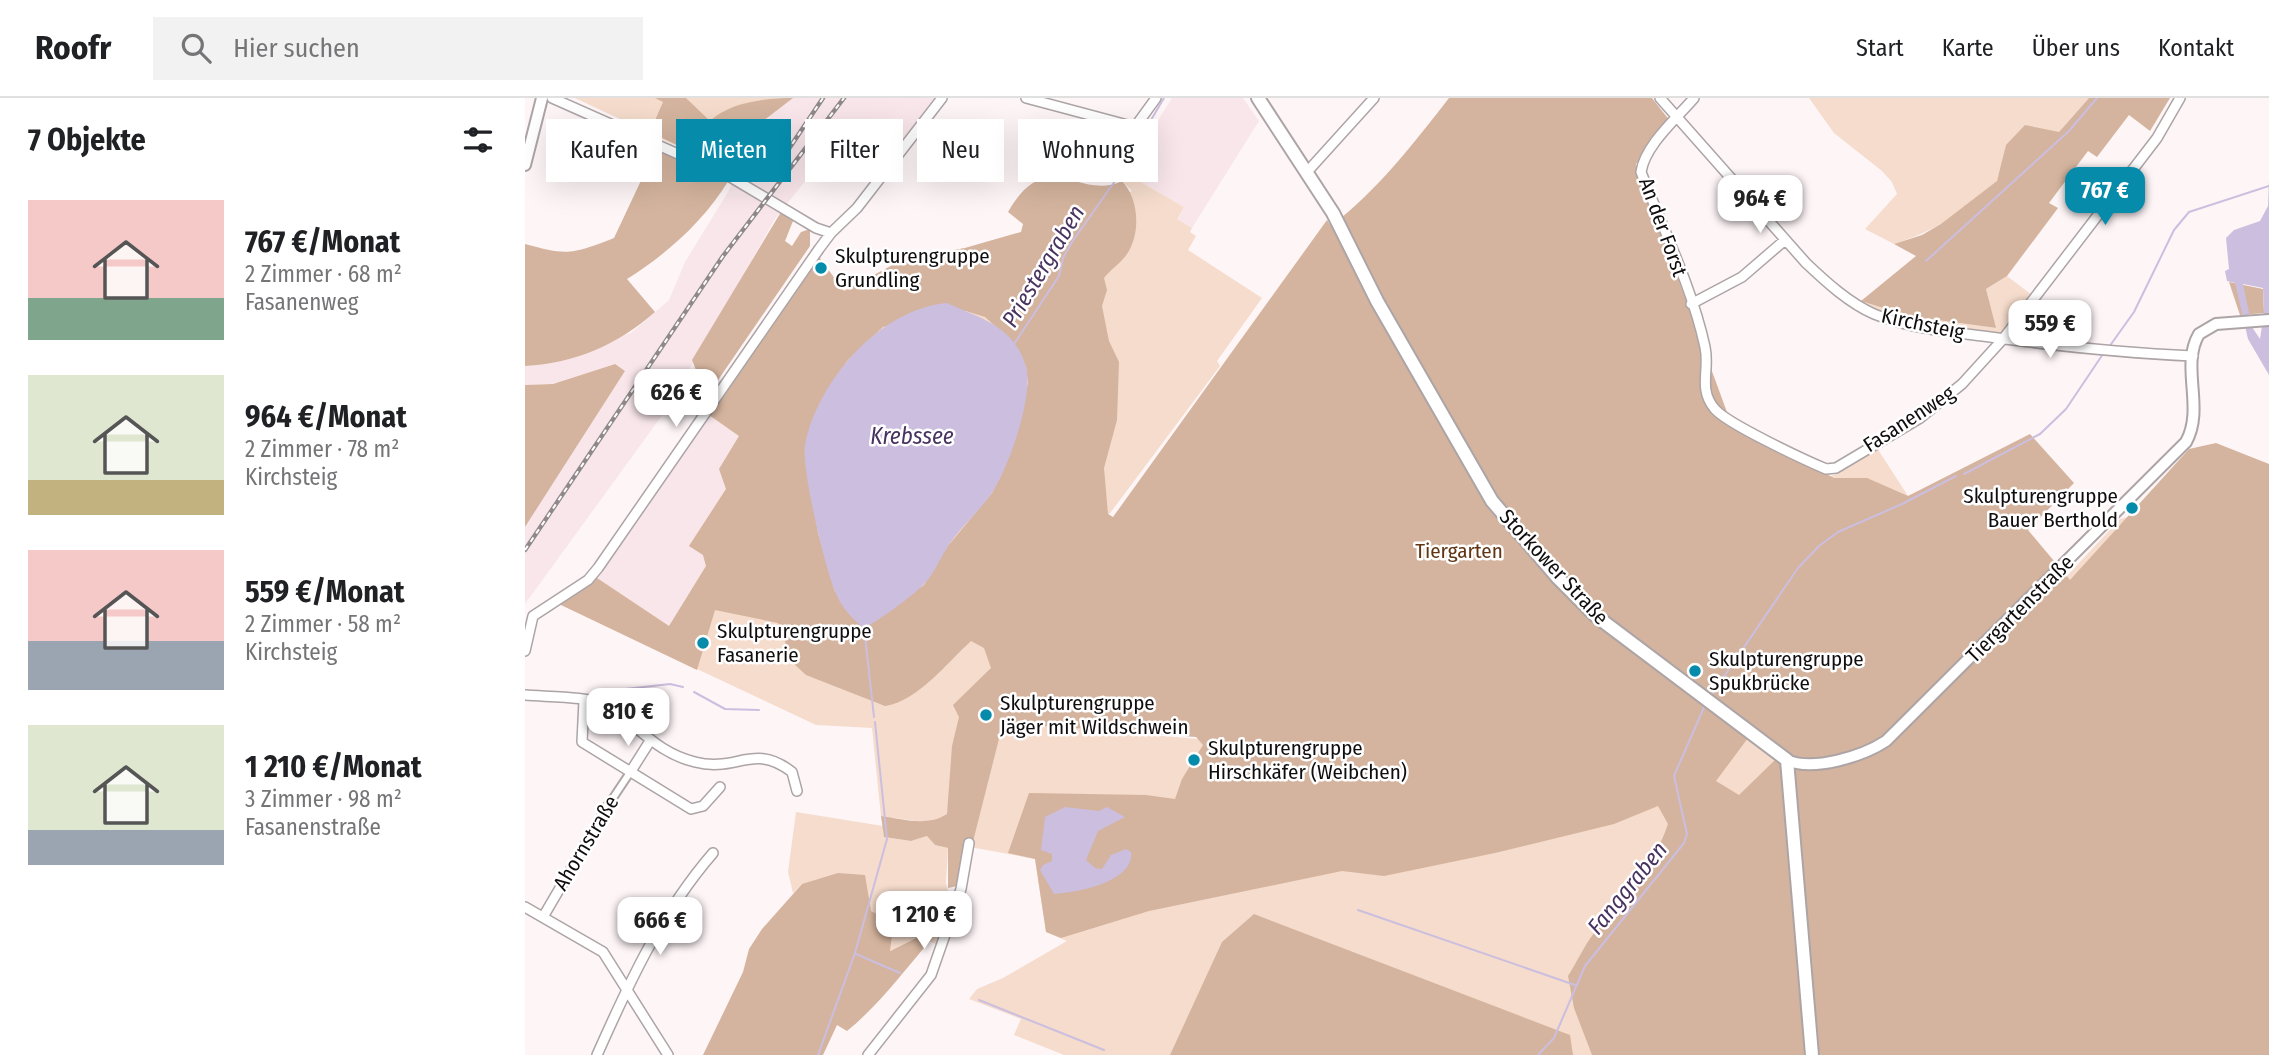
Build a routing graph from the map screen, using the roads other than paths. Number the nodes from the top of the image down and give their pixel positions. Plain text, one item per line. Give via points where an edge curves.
1 (542, 98) edge
2 (552, 98) edge
3 (941, 98) edge
4 (1026, 98) edge
5 (1156, 98) edge
6 (1258, 98) edge
7 (1374, 98) edge
8 (1660, 98) edge
9 (1694, 98) edge
10 (2180, 98) edge
11 (1676, 119) junction
12 (525, 165) edge
13 (1307, 172) junction
14 (831, 233) junction
15 (1785, 240) junction
16 (1691, 304) junction
17 (2256, 320) edge
18 (2003, 339) junction
19 (2193, 356) junction
20 (1836, 468) joint
21 (525, 651) edge
22 (525, 695) edge
23 (583, 701) junction
24 (650, 740) junction
25 (1787, 760) junction
26 (631, 771) junction
27 (720, 788) dead end
28 (797, 791) dead end
29 (611, 801) joint
30 (969, 843) dead end
31 (713, 853) dead end
32 (525, 907) edge
33 (543, 917) junction
34 (627, 987) junction
35 (597, 1055) edge
36 (668, 1055) edge
37 (868, 1055) edge
38 (1812, 1055) edge

1 - 12 street
2 - 14 street via 724,174
3 - 14 street via 857,208
4 - 5 street via 1135,127
6 - 13 main road, Storkower Straße
7 - 13 street
8 - 11 street, Kirchsteig
9 - 11 street
10 - 18 street, Fasanenweg via 2157,138
11 - 15 street, Kirchsteig
11 - 16 street, An der Forst via 1642,163 1641,172
13 - 25 main road, Storkower Straße via 1492,501 1596,615
14 - 21 street via 598,568 588,580 533,617
15 - 16 street, An der Forst via 1742,277
15 - 18 street, Kirchsteig via 1826,281 1874,314 1912,326
16 - 20 street, An der Forst via 1706,350 1705,390 1716,411 1807,461
17 - 19 street, Tiergartenstraße via 2206,328 2195,341
18 - 19 street, Kirchsteig
18 - 20 street, Fasanenweg via 1962,384 1930,409
19 - 25 street, Tiergartenstraße via 2194,416 2186,442 2069,562 1886,741 1816,763
22 - 23 street
23 - 24 street via 602,703
23 - 26 street via 582,742
24 - 26 street
24 - 28 street via 702,764 772,758 792,772
25 - 38 main road
26 - 27 street via 691,809 703,806
26 - 29 street, Ahornstraße
29 - 33 street, Ahornstraße
30 - 37 street via 961,889 931,975
31 - 34 street via 671,905
32 - 33 street
33 - 34 street via 604,951
34 - 35 street
34 - 36 street

